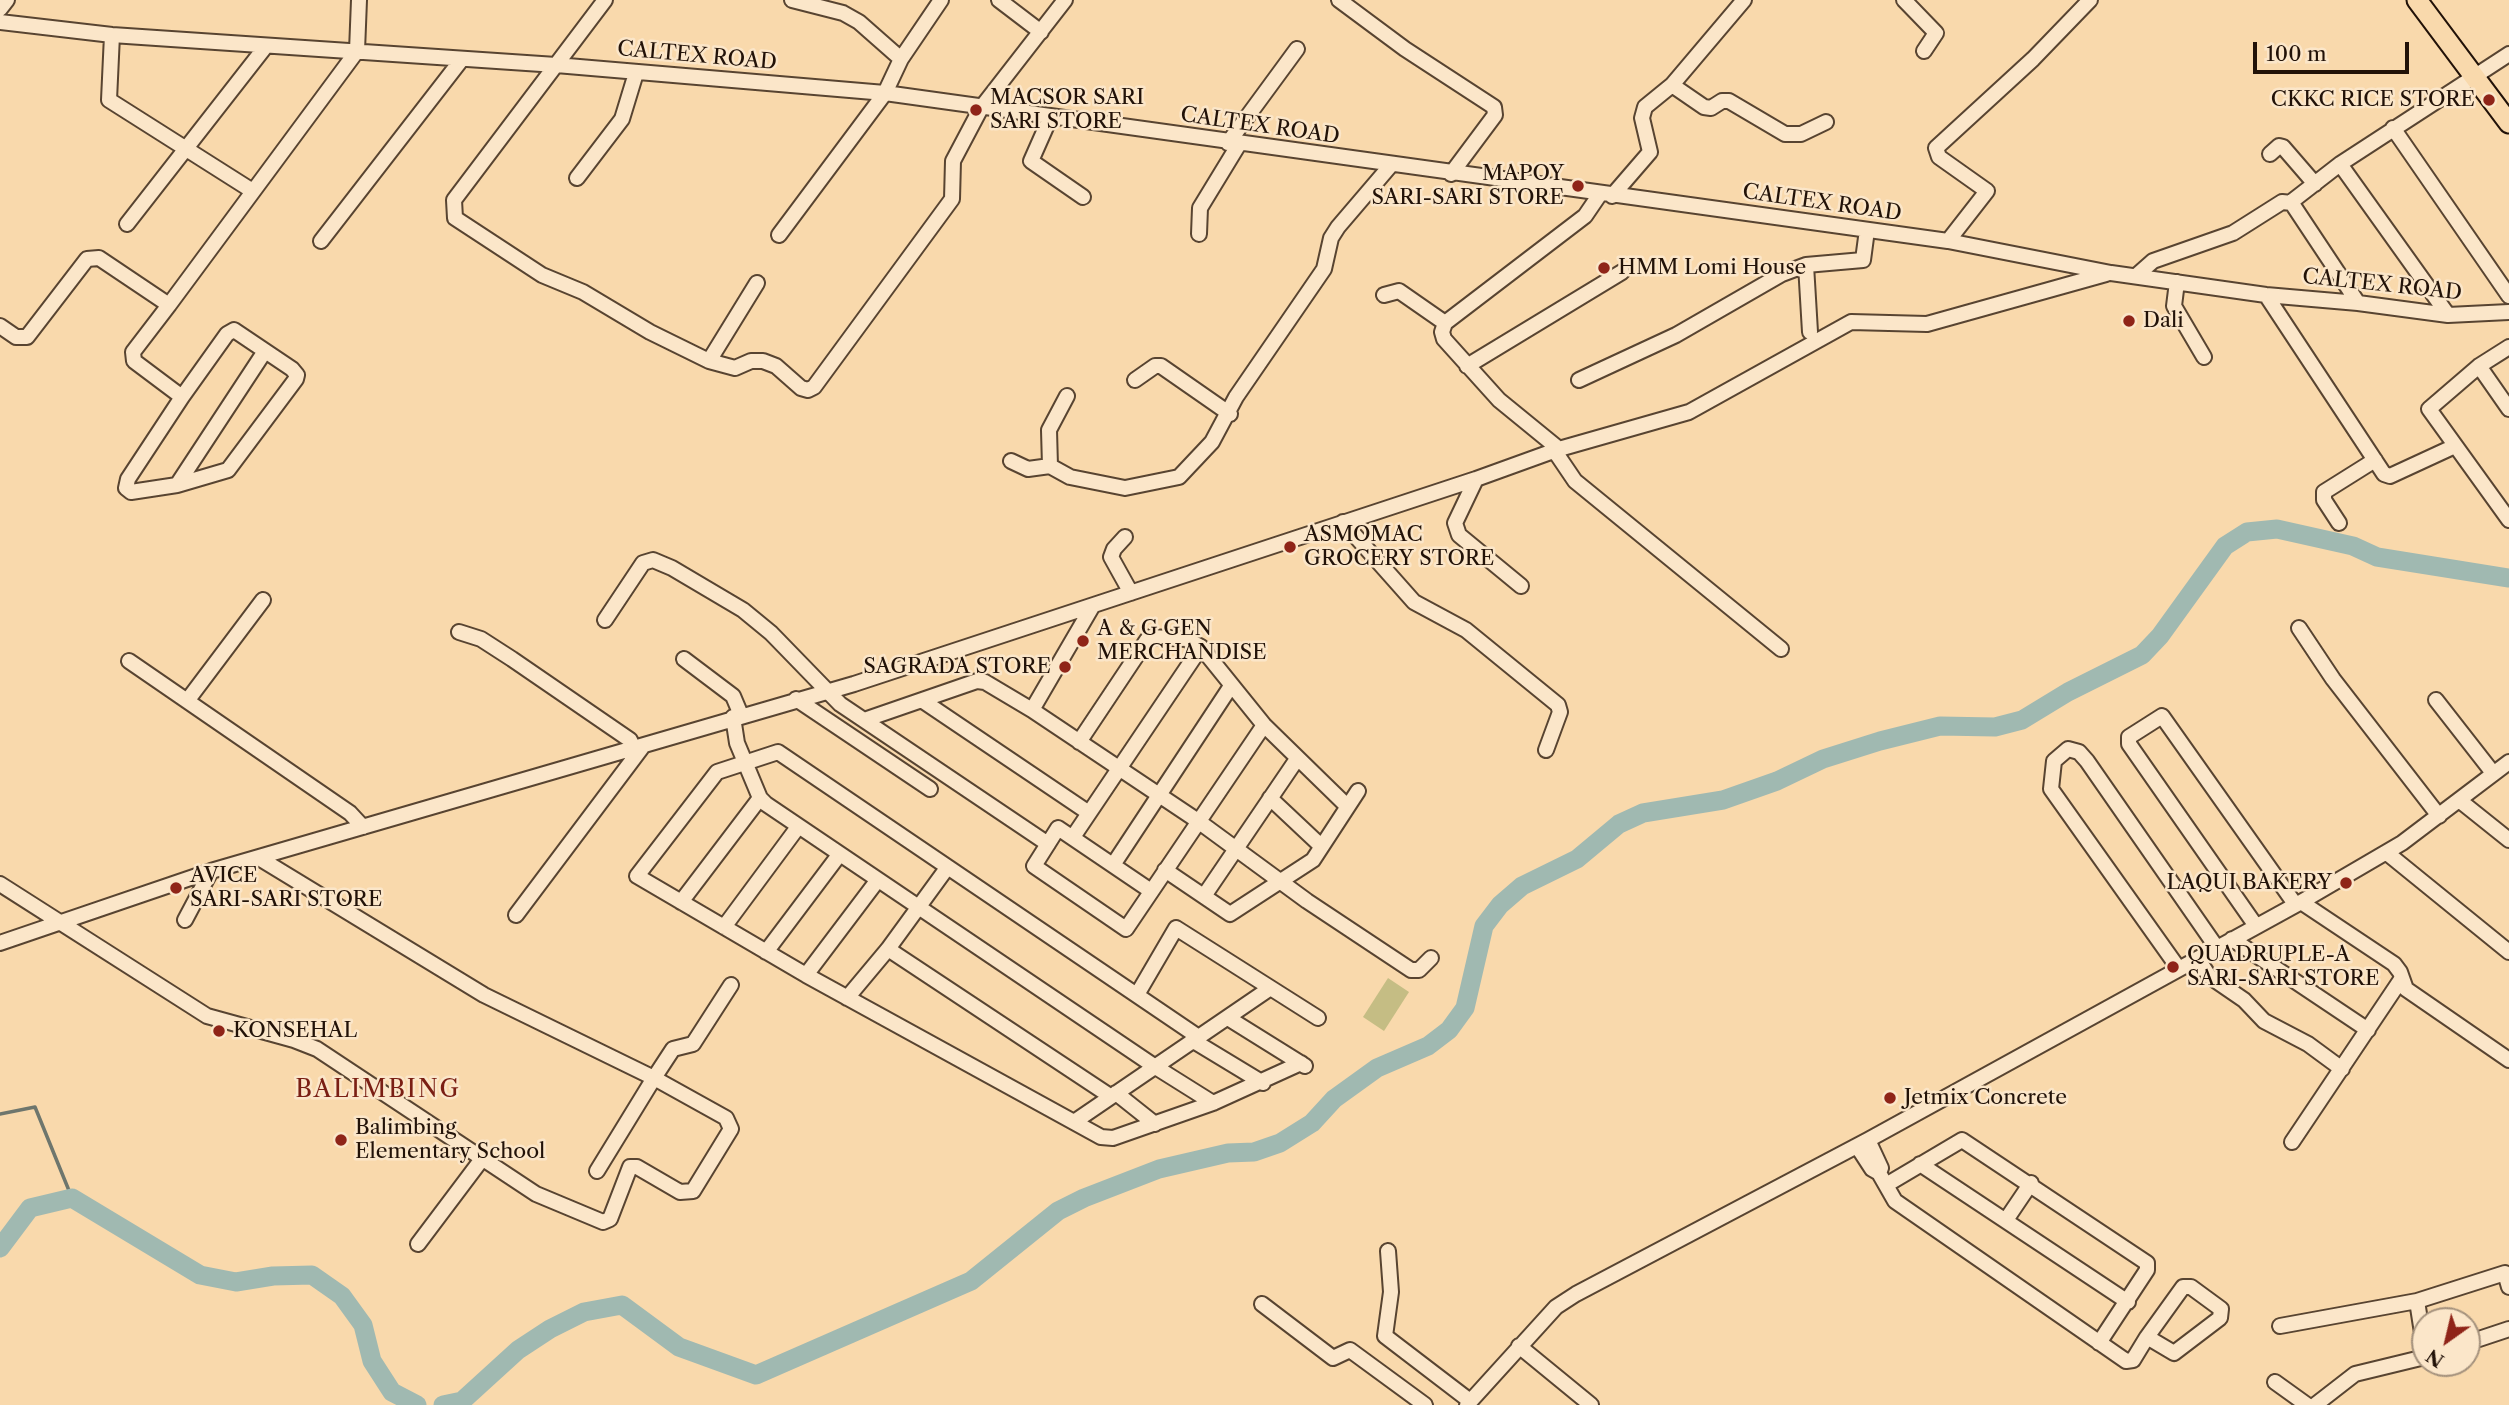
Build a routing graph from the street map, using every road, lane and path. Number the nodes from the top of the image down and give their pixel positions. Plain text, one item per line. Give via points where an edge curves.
1 (7, 0) edge
2 (359, 0) edge
3 (605, 0) edge
4 (793, 0) edge
5 (941, 0) edge
6 (999, 0) edge
7 (1065, 0) edge
8 (1339, 0) edge
9 (1744, 0) edge
10 (1904, 0) edge
11 (2090, 0) edge
12 (2417, 0) edge
13 (0, 9) edge
14 (0, 22) edge
15 (1041, 32) junction
16 (112, 35) junction
17 (266, 46) junction
18 (1297, 49) dead end
19 (357, 51) junction
20 (1924, 51) dead end
21 (2509, 54) edge
22 (462, 59) junction
23 (901, 59) junction
24 (556, 65) junction
25 (636, 72) junction
26 (2473, 75) junction
27 (1672, 85) junction
28 (885, 93) junction
29 (981, 108) junction
30 (1050, 118) junction
31 (1826, 122) dead end
32 (2509, 122) edge
33 (2393, 128) junction
34 (1234, 144) junction
35 (185, 147) junction
36 (2270, 154) dead end
37 (2340, 164) junction
38 (1391, 165) junction
39 (1451, 174) junction
40 (577, 178) dead end
41 (2315, 184) junction
42 (251, 190) junction
43 (1606, 195) junction
44 (1083, 197) dead end
45 (2292, 203) junction
46 (127, 224) dead end
47 (1867, 230) junction
48 (1199, 234) dead end
49 (779, 235) dead end
50 (321, 241) dead end
51 (1948, 241) junction
52 (1806, 265) junction
53 (1622, 272) dead end
54 (2111, 273) junction
55 (2136, 276) junction
56 (2177, 282) junction
57 (757, 283) dead end
58 (1384, 295) dead end
59 (2266, 295) junction
60 (2509, 296) edge
61 (2358, 303) junction
62 (169, 305) junction
63 (2509, 312) edge
64 (2448, 315) junction
65 (1445, 323) junction
66 (0, 326) edge
67 (1810, 332) dead end
68 (2509, 347) edge
69 (265, 351) junction
70 (2204, 357) dead end
71 (709, 361) junction
72 (1467, 366) junction
73 (2479, 366) junction
74 (1135, 380) dead end
75 (1579, 380) dead end
76 (1067, 396) dead end
77 (182, 397) junction
78 (2509, 409) edge
79 (1230, 414) junction
80 (2455, 446) junction
81 (1557, 450) junction
82 (2375, 460) junction
83 (1011, 461) dead end
84 (1050, 466) junction
85 (1476, 479) junction
86 (177, 485) junction
87 (2509, 520) edge
88 (1343, 522) junction
89 (2339, 523) dead end
90 (1125, 537) dead end
91 (1521, 586) dead end
92 (1131, 593) junction
93 (263, 600) dead end
94 (1092, 607) junction
95 (605, 620) dead end
96 (2299, 628) dead end
97 (459, 632) dead end
98 (1201, 647) junction
99 (1781, 649) dead end
100 (684, 659) dead end
101 (130, 661) dead end
102 (1231, 686) junction
103 (826, 691) junction
104 (796, 699) junction
105 (2436, 700) dead end
106 (187, 701) junction
107 (923, 701) junction
108 (1032, 710) junction
109 (737, 716) junction
110 (864, 720) junction
111 (1264, 725) junction
112 (1079, 742) junction
113 (638, 748) junction
114 (1546, 750) dead end
115 (1297, 759) junction
116 (2509, 762) edge
117 (746, 764) junction
118 (1118, 769) junction
119 (2493, 773) junction
120 (930, 789) dead end
121 (1358, 791) dead end
122 (1157, 795) junction
123 (760, 798) junction
124 (1270, 798) junction
125 (2459, 800) junction
126 (1347, 806) junction
127 (1090, 813) junction
128 (2439, 816) junction
129 (1198, 821) junction
130 (363, 827) junction
131 (798, 827) junction
132 (1073, 837) junction
133 (2509, 840) edge
134 (1048, 844) junction
135 (1320, 845) junction
136 (1238, 849) junction
137 (2387, 853) junction
138 (839, 855) junction
139 (259, 858) junction
140 (1113, 865) junction
141 (947, 868) junction
142 (1165, 870) junction
143 (211, 871) junction
144 (877, 881) junction
145 (1279, 881) junction
146 (0, 884) edge
147 (1151, 891) junction
148 (1204, 896) junction
149 (681, 902) junction
150 (2298, 903) junction
151 (919, 907) junction
152 (516, 915) dead end
153 (185, 920) dead end
154 (57, 923) junction
155 (2256, 926) junction
156 (724, 927) junction
157 (2232, 939) junction
158 (0, 943) edge
159 (2217, 948) junction
160 (888, 949) junction
161 (766, 952) junction
162 (2509, 952) edge
163 (1432, 958) dead end
164 (2198, 959) junction
165 (2179, 969) junction
166 (806, 975) junction
167 (2402, 978) junction
168 (731, 985) dead end
169 (1269, 989) junction
170 (1138, 993) junction
171 (847, 998) junction
172 (1227, 1018) junction
173 (1318, 1018) dead end
174 (2368, 1030) junction
175 (1195, 1038) junction
176 (2509, 1060) edge
177 (1154, 1066) junction
178 (2342, 1069) junction
179 (654, 1078) junction
180 (1262, 1083) junction
181 (1113, 1095) junction
182 (1213, 1103) junction
183 (1074, 1122) junction
184 (1155, 1124) junction
185 (2292, 1142) dead end
186 (1863, 1143) junction
187 (482, 1159) junction
188 (1920, 1164) junction
189 (597, 1171) dead end
190 (1882, 1179) junction
191 (2031, 1183) junction
192 (2006, 1220) junction
193 (418, 1244) dead end
194 (1388, 1251) dead end
195 (2508, 1277) edge
196 (2417, 1301) junction
197 (2128, 1302) junction
198 (1262, 1304) dead end
199 (2418, 1307) edge
200 (2280, 1326) dead end
201 (2509, 1329) edge
202 (2147, 1337) junction
203 (2481, 1338) edge
204 (2099, 1343) junction
205 (1519, 1346) junction
206 (2411, 1360) edge
207 (2274, 1381) dead end
208 (1468, 1403) edge
209 (1425, 1405) edge
210 (1591, 1405) edge
211 (2307, 1405) edge
212 (2315, 1405) edge

1 - 13 street
2 - 19 street
3 - 24 street
4 - 23 street via 843,13
5 - 23 street
6 - 15 street
7 - 15 street
8 - 39 street via 1494,107 1495,115
9 - 27 street
10 - 20 street via 1936,33
11 - 51 street via 2034,59 1936,148 1939,157 1987,191
12 - 26 main road
14 - 16 street, CALTEX ROAD
15 - 29 street
16 - 17 street, CALTEX ROAD
16 - 35 street via 109,100
17 - 19 street, CALTEX ROAD
17 - 35 street
18 - 34 street
19 - 22 street, CALTEX ROAD
19 - 42 street
21 - 26 street
22 - 24 street, CALTEX ROAD
22 - 50 street
23 - 28 street
24 - 25 street, CALTEX ROAD
24 - 71 street via 454,200 455,218 542,275 583,292
25 - 28 street, CALTEX ROAD
25 - 40 street via 622,119
26 - 32 main road
26 - 33 street
27 - 31 street via 1708,109 1728,101 1785,134 1801,134
27 - 43 street via 1642,112 1650,152
28 - 29 street, CALTEX ROAD
28 - 49 street
29 - 30 street, CALTEX ROAD
29 - 71 street via 953,161 952,199 814,387 802,388 763,361 735,368
30 - 34 street, CALTEX ROAD
30 - 44 street via 1031,161
33 - 37 street
33 - 60 street
34 - 38 street, CALTEX ROAD
34 - 48 street via 1200,208
35 - 42 street
35 - 46 street
36 - 41 street via 2283,147
37 - 41 street
37 - 64 street
38 - 39 street, CALTEX ROAD
38 - 79 street via 1338,227 1324,269 1236,397
39 - 43 street, CALTEX ROAD
41 - 45 street
42 - 62 street
43 - 47 street, CALTEX ROAD
43 - 65 street
45 - 55 street via 2282,202 2233,233 2153,261
45 - 61 street
47 - 51 street, CALTEX ROAD
47 - 52 street via 1863,260
51 - 54 street, CALTEX ROAD
52 - 67 street
52 - 75 street via 1676,335
53 - 72 street
54 - 55 street, CALTEX ROAD
54 - 81 street via 1927,324 1851,322 1689,412
55 - 56 street, CALTEX ROAD
56 - 59 street, CALTEX ROAD
56 - 70 street via 2174,306
57 - 71 street
58 - 65 street via 1399,291
59 - 61 street, CALTEX ROAD
59 - 82 street
61 - 64 street, CALTEX ROAD
62 - 66 street via 92,257 27,337 16,337
62 - 77 street via 133,352 134,361
63 - 64 street, CALTEX ROAD
65 - 72 street via 1444,340
68 - 73 street
69 - 77 street via 230,331
69 - 86 street
69 - 86 street via 292,369 296,379 235,464 220,474
72 - 81 street
73 - 78 street
73 - 80 street via 2429,409
74 - 79 street via 1161,366
76 - 84 street via 1049,430
77 - 86 street via 125,488 131,492
79 - 84 street via 1212,442 1179,477 1125,488 1070,477
80 - 82 street via 2390,476
80 - 87 street
81 - 85 street
81 - 99 street via 1575,481
82 - 89 street via 2324,492
83 - 84 street via 1028,468
85 - 88 street
85 - 91 street via 1455,523 1459,535
88 - 92 street
88 - 114 street via 1414,602 1466,630 1559,705
90 - 92 street via 1111,557
92 - 94 street
93 - 106 street
94 - 103 street
94 - 108 street
95 - 103 street via 643,564 653,560 743,610
96 - 128 street
97 - 113 street via 481,639 512,659
98 - 102 street
98 - 112 street via 1186,639 1152,637
98 - 118 street
100 - 109 street via 733,696
101 - 106 street
102 - 111 street
102 - 122 street
103 - 104 street
103 - 110 street
104 - 109 street
104 - 120 street
105 - 119 street
106 - 130 street via 350,813
107 - 108 street via 977,681
107 - 110 street
107 - 127 street
108 - 112 street
109 - 113 street
109 - 117 street via 733,731
110 - 134 street
111 - 115 street
111 - 129 street
112 - 118 street
113 - 130 street
113 - 152 street
115 - 124 street
115 - 126 street
116 - 119 street
117 - 123 street
117 - 141 street via 778,752
117 - 149 street via 717,772 637,876
118 - 122 street
118 - 127 street
119 - 125 street
121 - 126 street
122 - 129 street
122 - 140 street
123 - 131 street
123 - 149 street
124 - 135 street
124 - 136 street
125 - 128 street
125 - 133 street
126 - 135 street
127 - 132 street
128 - 137 street
129 - 136 street
129 - 142 street
130 - 139 street
131 - 138 street
131 - 156 street
132 - 134 street via 1058,828
132 - 140 street
134 - 147 street via 1034,866 1126,929
135 - 145 street via 1313,860
136 - 145 street
136 - 148 street
137 - 150 street
137 - 162 street
138 - 144 street
138 - 161 street
139 - 143 street
139 - 179 street via 484,995
140 - 147 street
141 - 151 street
141 - 170 street
142 - 147 street
142 - 148 street
143 - 153 street
143 - 154 street
144 - 151 street
144 - 166 street
145 - 148 street via 1230,914
145 - 163 street via 1411,970 1419,970
146 - 154 street
149 - 156 street
150 - 155 street
150 - 155 street via 2162,716 2129,737 2129,744
150 - 167 street via 2394,964
151 - 160 street
151 - 177 street
154 - 158 street
154 - 187 street via 207,1016 317,1049
155 - 157 street
156 - 161 street
157 - 159 street
157 - 174 street
159 - 164 street
159 - 165 street via 2087,761 2073,748 2068,749 2054,761 2051,789
160 - 171 street
160 - 181 street
161 - 166 street
164 - 165 street
164 - 178 street via 2209,976 2245,1000 2264,1021 2302,1040
165 - 186 street
166 - 171 street
167 - 174 street
167 - 176 street via 2406,989
168 - 179 street via 693,1044 673,1049
169 - 170 street via 1176,928
169 - 172 street
169 - 173 street
170 - 175 street
171 - 183 street
172 - 175 street
172 - 180 street via 1303,1064
174 - 178 street
175 - 177 street
175 - 180 street
177 - 181 street
177 - 182 street
178 - 185 street
179 - 187 street via 730,1122 731,1129 693,1191 680,1192 630,1167 610,1219 603,1222 536,1194
179 - 189 street
180 - 182 street
181 - 183 street
181 - 184 street
182 - 184 street
183 - 184 street via 1101,1137 1113,1138
186 - 190 street via 1881,1167
186 - 205 street via 1576,1294 1556,1307
187 - 193 street
188 - 190 street
188 - 191 street via 1962,1140
188 - 192 street
190 - 204 street via 1895,1201
191 - 192 street
191 - 197 street via 2147,1263
192 - 197 street
194 - 208 street via 1391,1292 1385,1336
195 - 196 street
196 - 199 street
196 - 200 street
197 - 204 street
198 - 209 street via 1333,1358 1350,1350
201 - 203 street
202 - 202 street via 2183,1287 2191,1287 2221,1309 2220,1318 2174,1353
202 - 204 street via 2130,1362
205 - 208 street
205 - 210 street
206 - 212 street via 2355,1374
207 - 211 street

